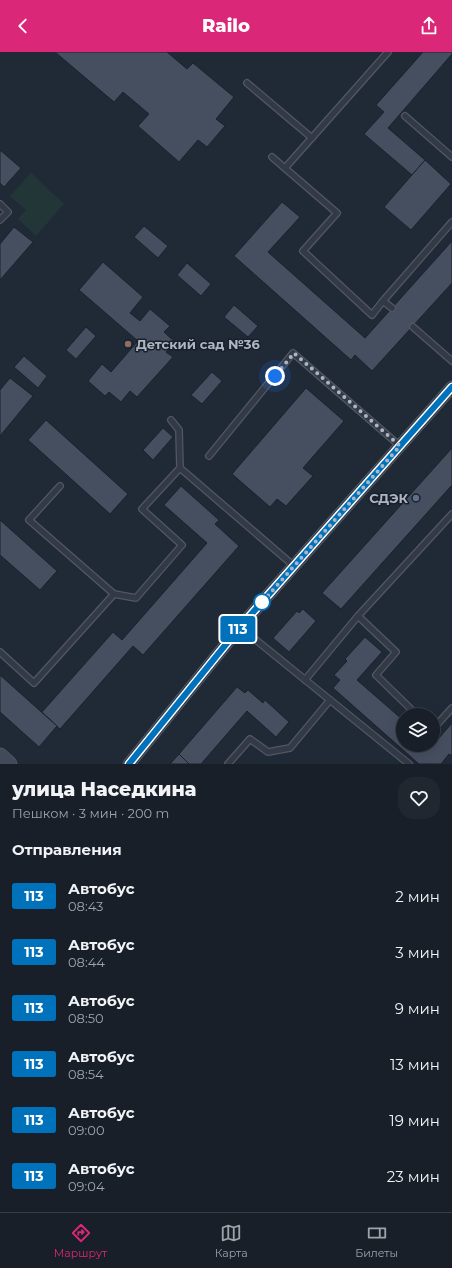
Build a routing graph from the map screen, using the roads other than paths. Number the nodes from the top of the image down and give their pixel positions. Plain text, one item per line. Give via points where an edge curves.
1 (388, 52) edge
2 (247, 83) dead end
3 (405, 116) dead end
4 (312, 138) junction
5 (272, 157) dead end
6 (452, 157) edge
7 (285, 168) junction
8 (0, 204) edge
9 (0, 220) edge
10 (452, 222) edge
11 (383, 301) junction
12 (392, 308) dead end
13 (412, 326) dead end
14 (452, 361) edge
15 (452, 387) edge
16 (171, 420) dead end
17 (400, 446) junction
18 (209, 456) dead end
19 (180, 468) junction
20 (60, 486) dead end
21 (452, 514) edge
22 (294, 566) junction
23 (114, 594) junction
24 (358, 616) junction
25 (240, 627) junction
26 (0, 652) edge
27 (305, 680) junction
28 (330, 700) junction
29 (410, 708) edge
30 (452, 708) edge
31 (440, 721) edge
32 (0, 756) edge
33 (9, 764) edge
34 (129, 764) edge
35 (228, 764) edge
36 (409, 764) edge

1 - 4 lane
2 - 4 lane
3 - 6 lane
4 - 7 lane
5 - 7 lane
7 - 11 lane via 337,213 304,251 372,315
8 - 9 lane via 8,212
10 - 11 lane
11 - 12 lane
13 - 14 lane
15 - 17 street
16 - 19 lane via 179,430
17 - 18 lane via 294,353
17 - 22 street
19 - 22 lane
19 - 23 lane via 142,509 182,545 136,598
20 - 23 lane via 29,520
21 - 24 lane
22 - 25 street
23 - 26 lane via 34,683
24 - 27 lane
24 - 29 lane via 396,652 376,675
25 - 27 lane
25 - 34 street
27 - 28 lane
28 - 35 lane via 290,748 268,752 250,739
28 - 36 lane
30 - 31 lane
32 - 33 street

